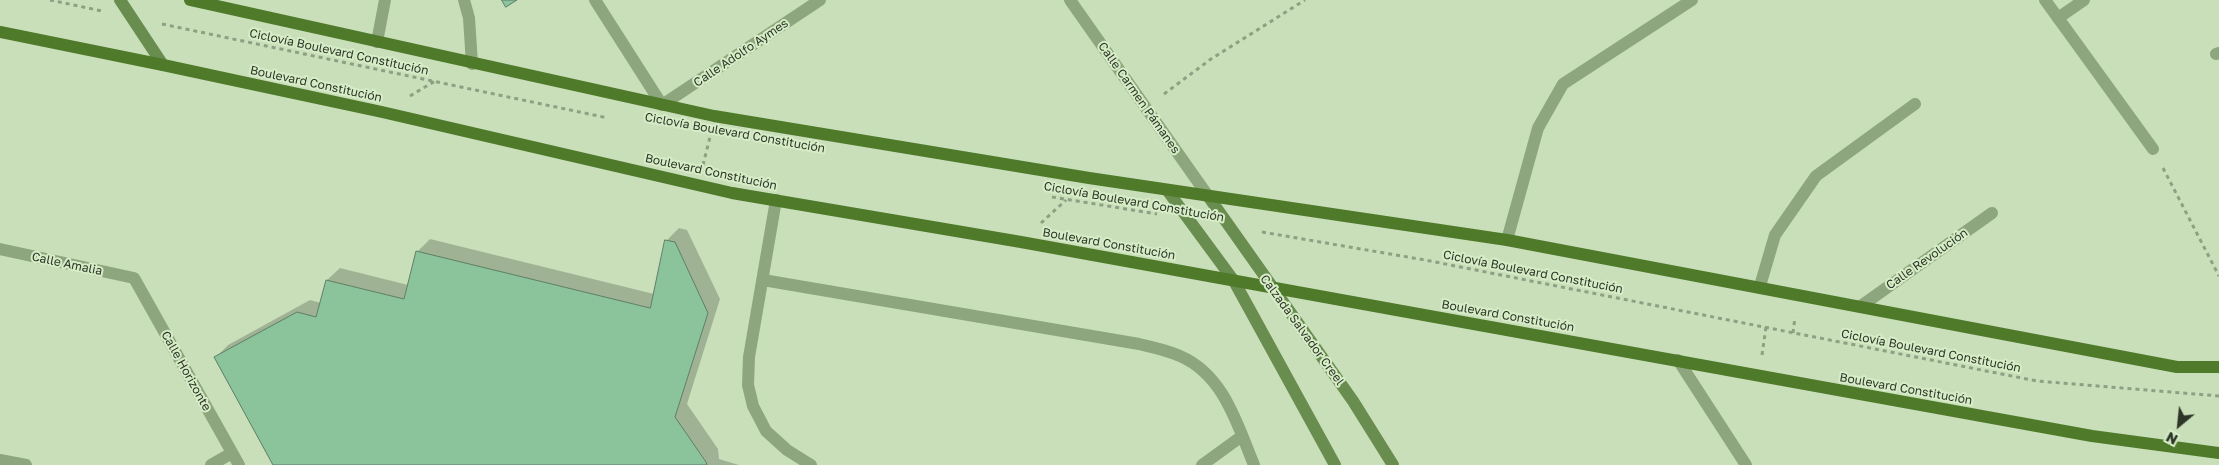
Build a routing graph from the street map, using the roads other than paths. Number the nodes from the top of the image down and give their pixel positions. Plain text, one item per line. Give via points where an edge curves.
1 (120, 0) edge
2 (190, 0) edge
3 (385, 0) edge
4 (464, 0) edge
5 (595, 0) edge
6 (820, 0) edge
7 (1070, 0) edge
8 (1692, 0) edge
9 (2045, 0) edge
10 (2084, 0) edge
11 (2058, 18) junction
12 (0, 32) edge
13 (377, 42) junction
14 (472, 64) junction
15 (163, 65) junction
16 (1914, 104) dead end
17 (662, 105) junction
18 (2153, 148) road end
19 (1167, 190) junction
20 (1208, 196) junction
21 (776, 200) junction
22 (1992, 213) dead end
23 (1507, 240) junction
24 (0, 249) edge
25 (134, 278) joint
26 (763, 280) junction
27 (1234, 281) junction
28 (1760, 286) junction
29 (1272, 288) junction
30 (1861, 306) junction
31 (1678, 360) junction
32 (2219, 367) edge
33 (1242, 436) junction
34 (232, 453) junction
35 (2219, 453) edge
36 (0, 460) edge
37 (26, 465) edge
38 (211, 465) edge
39 (239, 465) edge
40 (811, 465) edge
41 (1202, 465) edge
42 (1254, 465) edge
43 (1335, 465) edge
44 (1393, 465) edge
45 (1746, 465) edge

1 - 15 main road
2 - 13 main road
3 - 13 street
4 - 14 street via 469,18
5 - 17 street
6 - 17 street, Calle Adolfo Aymes
7 - 20 street, Calle Carmen Pámanes
8 - 23 street via 1563,84 1538,128
9 - 11 street
10 - 11 street
11 - 18 street
12 - 15 main road, Boulevard Constitución
13 - 14 main road
14 - 17 main road
15 - 21 main road, Boulevard Constitución
16 - 28 street via 1816,176 1775,235
17 - 19 main road
19 - 20 main road
19 - 27 main road
20 - 23 main road
20 - 29 main road, Calzada Salvador Creel
21 - 26 street
21 - 27 main road, Boulevard Constitución
22 - 30 street, Calle Revolución
23 - 28 main road
24 - 25 street, Calle Amalia
25 - 34 street, Calle Horizonte
26 - 33 street via 1139,344 1179,355 1214,381
26 - 40 street via 747,371 751,399 770,435
27 - 29 main road, Boulevard Constitución
27 - 43 main road
28 - 30 main road
29 - 31 main road, Boulevard Constitución
29 - 44 main road, Calzada Salvador Creel via 1353,401
30 - 32 main road via 2177,367
31 - 35 main road, Boulevard Constitución via 2092,436
31 - 45 street
33 - 41 street
33 - 42 street
34 - 38 street
34 - 39 street, Calle Horizonte
36 - 37 street

